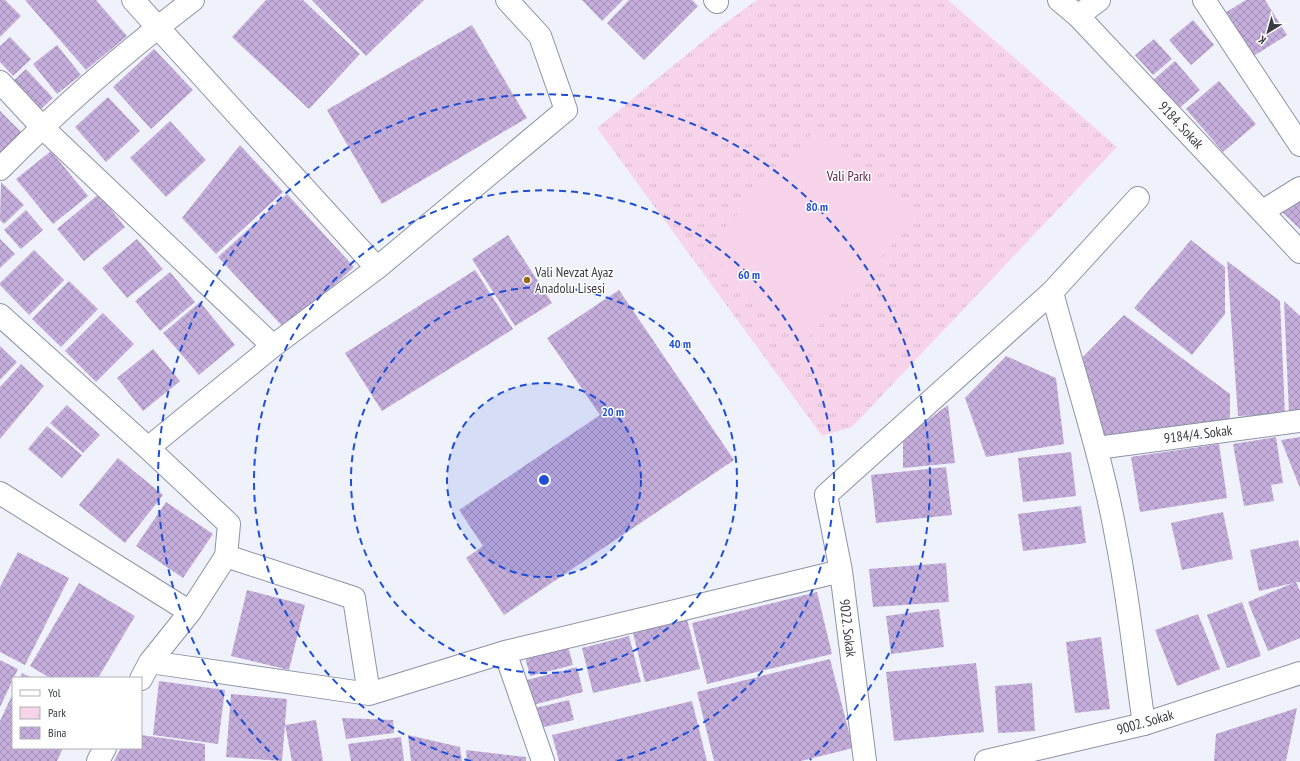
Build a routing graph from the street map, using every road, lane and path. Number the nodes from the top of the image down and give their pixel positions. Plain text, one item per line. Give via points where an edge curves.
1 (133, 0) edge
2 (193, 0) edge
3 (507, 0) edge
4 (1059, 0) edge
5 (1099, 0) edge
6 (1204, 0) edge
7 (1078, 16) junction
8 (158, 27) junction
9 (0, 82) edge
10 (42, 127) junction
11 (1300, 145) edge
12 (0, 169) edge
13 (1300, 188) edge
14 (1138, 198) dead end
15 (1262, 211) junction
16 (1300, 252) edge
17 (377, 268) junction
18 (1052, 292) junction
19 (0, 316) edge
20 (273, 346) junction
21 (1300, 421) edge
22 (148, 448) junction
23 (1096, 448) junction
24 (0, 495) edge
25 (226, 556) junction
26 (841, 571) junction
27 (190, 612) junction
28 (505, 652) junction
29 (146, 671) edge
30 (1300, 673) edge
31 (369, 694) junction
32 (1144, 724) junction
33 (104, 749) edge
34 (98, 761) edge
35 (543, 761) edge
36 (865, 761) edge
37 (986, 761) edge

1 - 8 street
2 - 8 street
3 - 17 street via 540,36 566,110
4 - 7 street, 9184. Sokak
5 - 7 street
6 - 11 street
7 - 15 street, 9184. Sokak
8 - 10 street
8 - 17 street
9 - 10 street
10 - 12 street
10 - 20 street
13 - 15 street
14 - 18 street
15 - 16 street, 9184. Sokak
17 - 20 street
18 - 23 street
18 - 26 street, 9022. Sokak via 826,495
19 - 22 street
20 - 22 street
21 - 23 street, 9184/4. Sokak
22 - 25 street via 229,524
23 - 32 street via 1117,541
24 - 27 street
25 - 27 street
25 - 31 street via 354,598
26 - 28 street
26 - 36 street, 9022. Sokak
27 - 29 street
28 - 31 street
28 - 35 street
29 - 31 street
30 - 32 street, 9002. Sokak
32 - 37 street, 9002. Sokak
33 - 34 street

